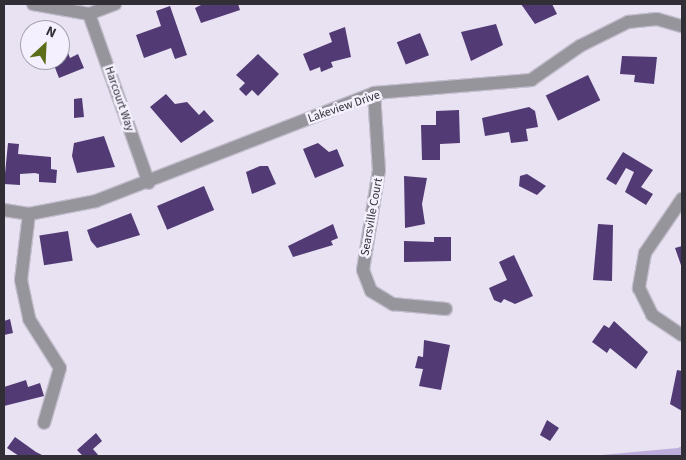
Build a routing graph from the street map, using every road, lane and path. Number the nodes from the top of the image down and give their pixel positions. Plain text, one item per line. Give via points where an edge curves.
1 (33, 4) edge
2 (115, 4) edge
3 (89, 14) junction
4 (682, 26) edge
5 (374, 94) junction
6 (149, 183) junction
7 (682, 199) edge
8 (4, 210) edge
9 (29, 214) junction
10 (446, 309) dead end
11 (682, 336) edge
12 (44, 423) dead end

1 - 3 street
2 - 3 street
3 - 6 street, Harcourt Way
4 - 5 street, Lakeview Drive via 656,19 628,22 580,46 531,80 501,86 441,86
5 - 6 street, Lakeview Drive
5 - 10 street, Searsville Court via 380,170 362,270 371,290 393,304
6 - 9 street, Lakeview Drive via 96,201
7 - 11 street via 645,253 639,288 652,315
8 - 9 street, Lakeview Drive
9 - 12 street via 21,280 29,319 60,368

